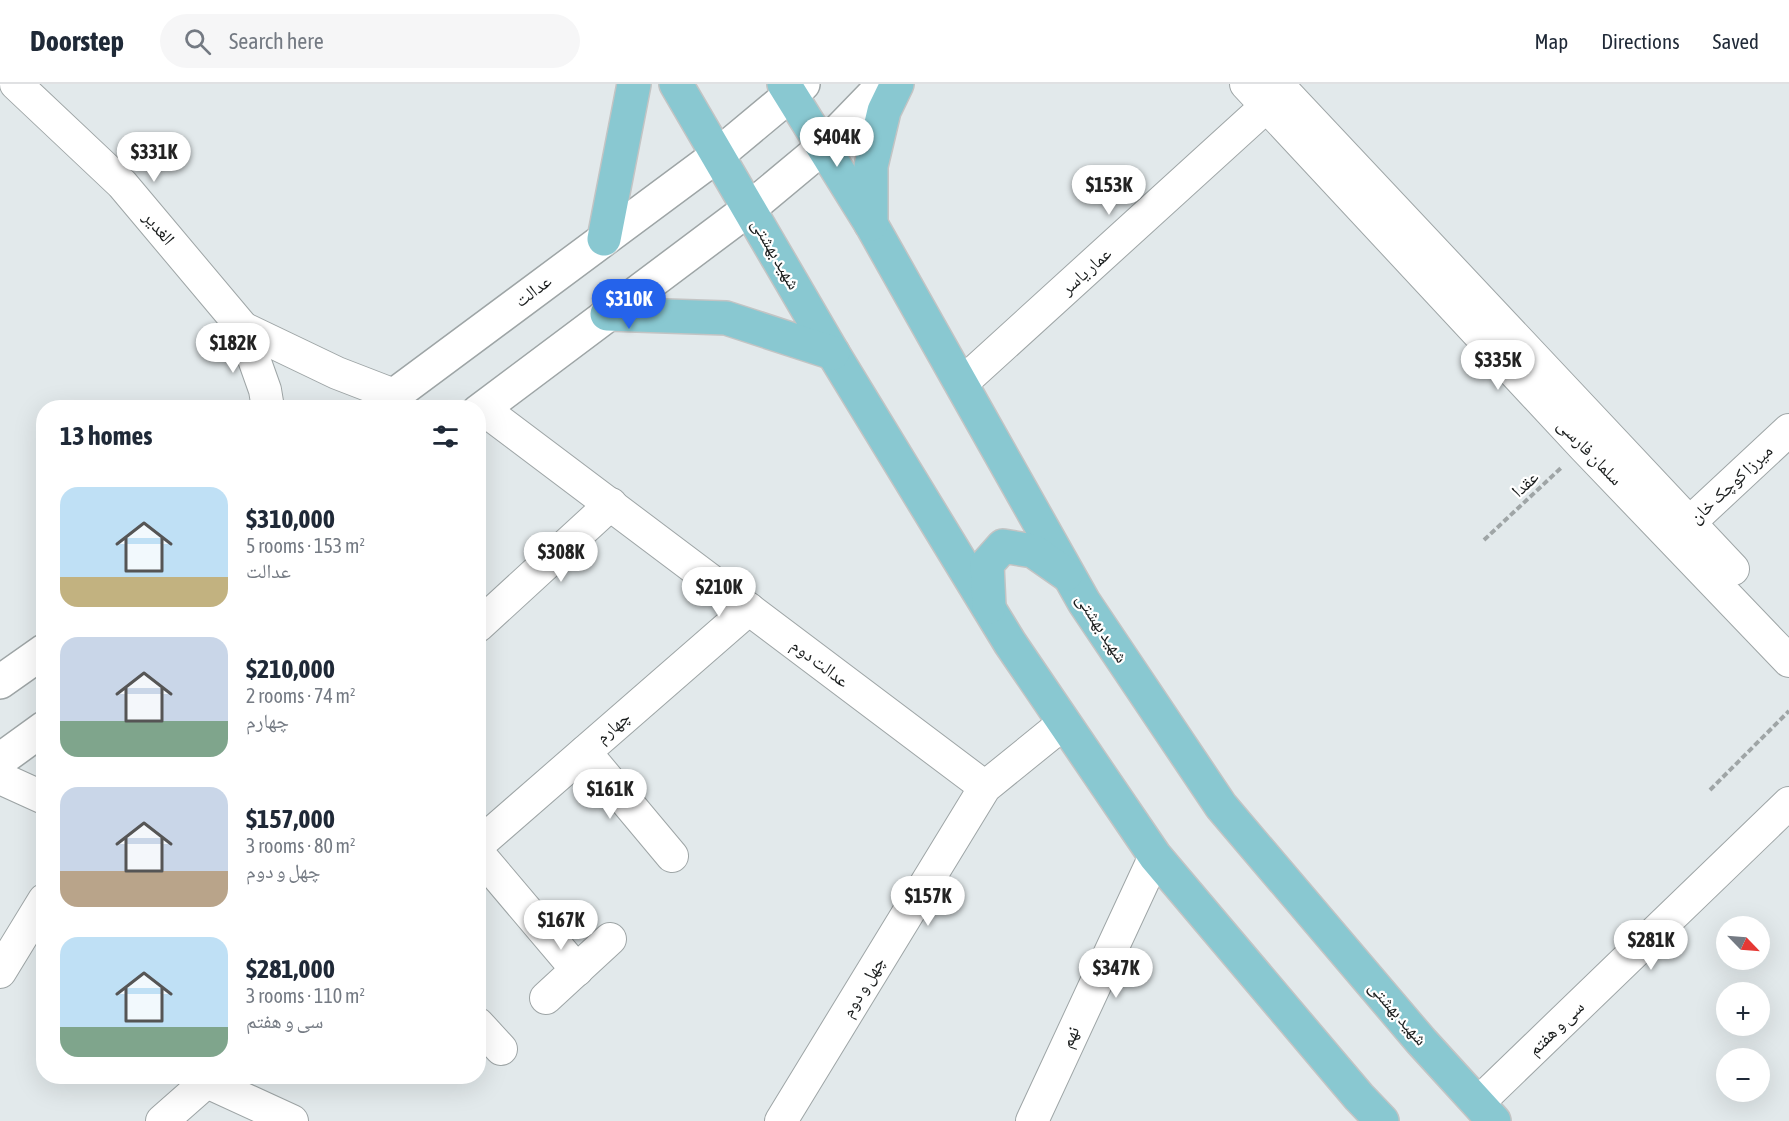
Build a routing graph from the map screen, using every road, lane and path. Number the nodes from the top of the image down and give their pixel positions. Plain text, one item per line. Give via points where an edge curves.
1 (16, 84) edge
2 (634, 84) edge
3 (676, 84) edge
4 (884, 84) edge
5 (897, 84) edge
6 (792, 88) edge
7 (1273, 90) edge
8 (822, 148) junction
9 (719, 154) junction
10 (750, 208) junction
11 (871, 224) junction
12 (604, 239) junction
13 (607, 314) junction
14 (243, 328) junction
15 (833, 353) junction
16 (962, 384) junction
17 (267, 400) edge
18 (383, 400) edge
19 (389, 400) edge
20 (486, 406) edge
21 (486, 414) edge
22 (1789, 430) edge
23 (1584, 447) junction
24 (611, 504) junction
25 (1681, 530) junction
26 (1484, 540) dead end
27 (1070, 577) junction
28 (749, 609) junction
29 (989, 610) junction
30 (486, 619) edge
31 (1789, 629) edge
32 (36, 657) edge
33 (1789, 661) edge
34 (0, 682) edge
35 (1789, 711) edge
36 (1064, 723) junction
37 (36, 734) edge
38 (585, 752) junction
39 (0, 760) edge
40 (0, 778) edge
41 (985, 787) junction
42 (1710, 790) dead end
43 (36, 794) edge
44 (1789, 802) edge
45 (486, 838) edge
46 (672, 856) dead end
47 (1155, 856) junction
48 (486, 862) edge
49 (36, 913) edge
50 (610, 939) dead end
51 (577, 970) junction
52 (0, 972) edge
53 (546, 998) dead end
54 (486, 1033) edge
55 (501, 1049) dead end
56 (204, 1084) edge
57 (220, 1084) edge
58 (1486, 1112) edge
59 (162, 1121) edge
60 (292, 1121) edge
61 (781, 1121) edge
62 (1032, 1121) edge
63 (1382, 1121) edge

1 - 14 street, الغدیر via 122,184
2 - 12 main road
3 - 9 main road, شهید بهشتی
4 - 8 street
5 - 11 main road via 884,111 871,166
6 - 8 main road, شهید بهشتی
6 - 9 street, عدالت
7 - 16 street, عمار یاسر
7 - 23 street, سلمان فارسی
7 - 25 street, سلمان فارسی
8 - 10 street
8 - 11 main road, شهید بهشتی
9 - 10 main road, شهید بهشتی
9 - 12 street, عدالت
10 - 13 street
10 - 15 main road, شهید بهشتی
11 - 16 main road, شهید بهشتی
12 - 19 street, عدالت
13 - 15 main road via 726,318
13 - 20 street
14 - 17 street
14 - 18 street via 337,373
15 - 29 main road, شهید بهشتی
16 - 27 main road, شهید بهشتی
21 - 24 street, عدالت دوم
22 - 25 street, میرزا کوچک خان
23 - 25 street, سلمان فارسی
23 - 26 path, عقدا
24 - 28 street, عدالت دوم
24 - 30 street
25 - 31 street, سلمان فارسی
25 - 33 street, سلمان فارسی
27 - 29 main road via 1032,551 1003,546 987,564
27 - 58 main road, شهید بهشتی via 1221,806
28 - 38 street, چهارم
28 - 41 street, عدالت دوم
29 - 36 main road, شهید بهشتی
32 - 34 street
35 - 42 path
36 - 41 street, چهل و دوم
36 - 47 main road, شهید بهشتی
37 - 39 street
38 - 45 street, چهارم
38 - 46 street
40 - 43 street
41 - 61 street, چهل و دوم
44 - 58 street, سی و هفتم
47 - 62 street, نهم
47 - 63 main road, شهید بهشتی
48 - 51 street
49 - 52 street
50 - 51 street
51 - 53 street
54 - 55 street
56 - 59 street
57 - 60 street

